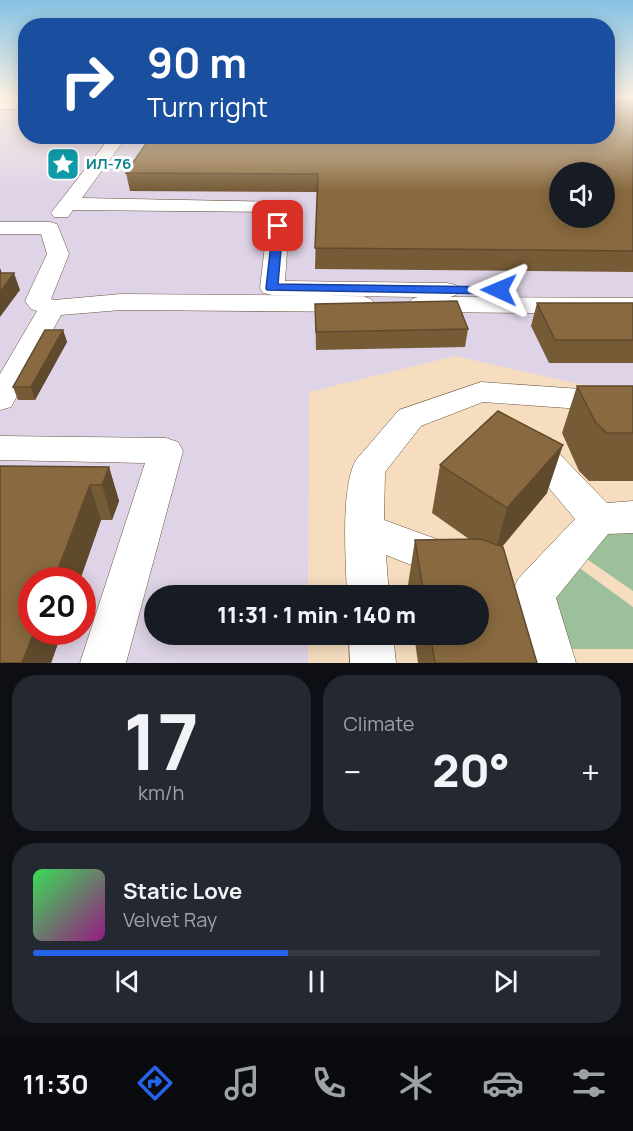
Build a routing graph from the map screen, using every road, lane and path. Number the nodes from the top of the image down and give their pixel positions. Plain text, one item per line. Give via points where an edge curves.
1 (114, 144) edge
2 (68, 204) junction
3 (0, 228) edge
4 (50, 228) junction
5 (599, 306) junction
6 (633, 306) edge
7 (52, 308) junction
8 (481, 392) junction
9 (0, 400) edge
10 (633, 411) edge
11 (0, 448) edge
12 (615, 518) edge
13 (364, 529) junction
14 (505, 582) junction
15 (367, 585) edge
16 (372, 645) edge
17 (103, 663) edge
18 (373, 663) edge
19 (553, 663) edge

1 - 2 lane
2 - 4 lane
2 - 5 lane via 280,206 272,288 589,291
3 - 4 lane
4 - 7 lane via 58,254 38,301
5 - 6 lane
5 - 7 lane via 121,302
7 - 9 lane
8 - 10 lane via 581,399
8 - 12 lane
8 - 13 lane via 410,418 368,469
11 - 17 lane via 166,451
12 - 14 lane
13 - 14 lane
13 - 15 lane
14 - 19 lane
16 - 18 lane

